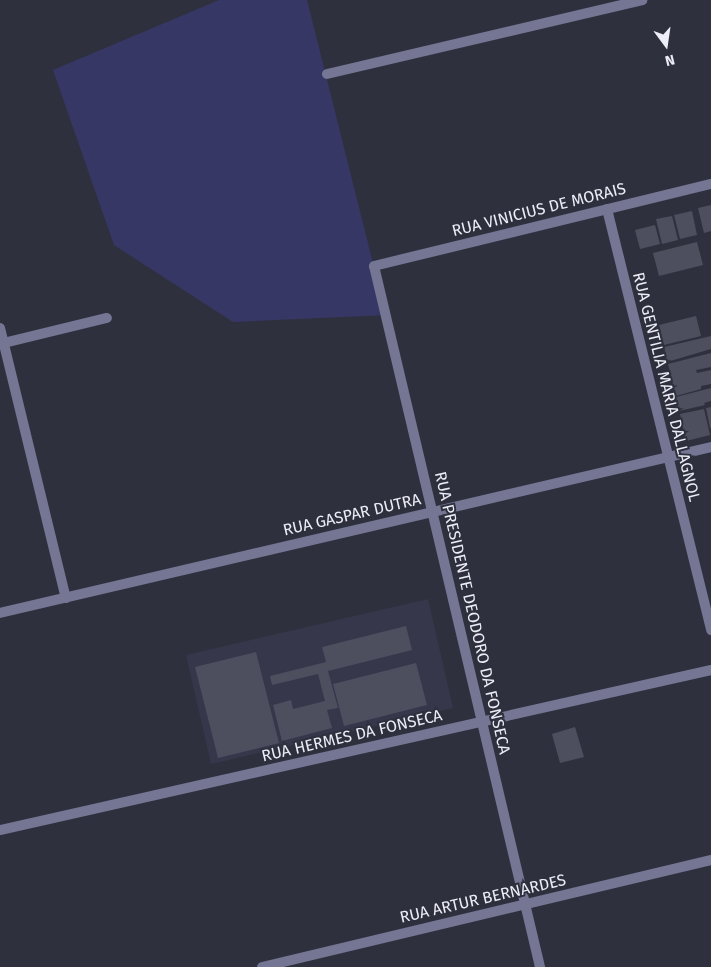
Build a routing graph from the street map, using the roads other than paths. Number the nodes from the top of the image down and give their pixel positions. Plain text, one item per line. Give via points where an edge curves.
1 (642, 0) edge
2 (327, 74) dead end
3 (711, 184) edge
4 (607, 209) junction
5 (374, 266) joint
6 (107, 318) dead end
7 (0, 328) edge
8 (2, 344) edge
9 (711, 447) edge
10 (667, 457) junction
11 (432, 512) junction
12 (66, 598) junction
13 (0, 613) edge
14 (711, 630) edge
15 (711, 670) edge
16 (482, 722) junction
17 (0, 830) edge
18 (711, 860) edge
19 (525, 904) junction
20 (262, 967) edge
21 (540, 967) edge

1 - 2 street
3 - 4 street, RUA VINICIUS DE MORAIS
4 - 5 street, RUA VINICIUS DE MORAIS
4 - 10 street, RUA GENTILIA MARIA DALLAGNOL
5 - 11 street, RUA PRESIDENTE DEODORO DA FONSECA
6 - 8 street
7 - 8 street
8 - 12 street
9 - 10 street, RUA GASPAR DUTRA
10 - 11 street, RUA GASPAR DUTRA
10 - 14 street, RUA GENTILIA MARIA DALLAGNOL
11 - 12 street, RUA GASPAR DUTRA
11 - 16 street, RUA PRESIDENTE DEODORO DA FONSECA
12 - 13 street, RUA GASPAR DUTRA
15 - 16 street, RUA HERMES DA FONSECA
16 - 17 street, RUA HERMES DA FONSECA
16 - 19 street, RUA PRESIDENTE DEODORO DA FONSECA
18 - 19 street, RUA ARTUR BERNARDES
19 - 20 street, RUA ARTUR BERNARDES
19 - 21 street, RUA PRESIDENTE DEODORO DA FONSECA

